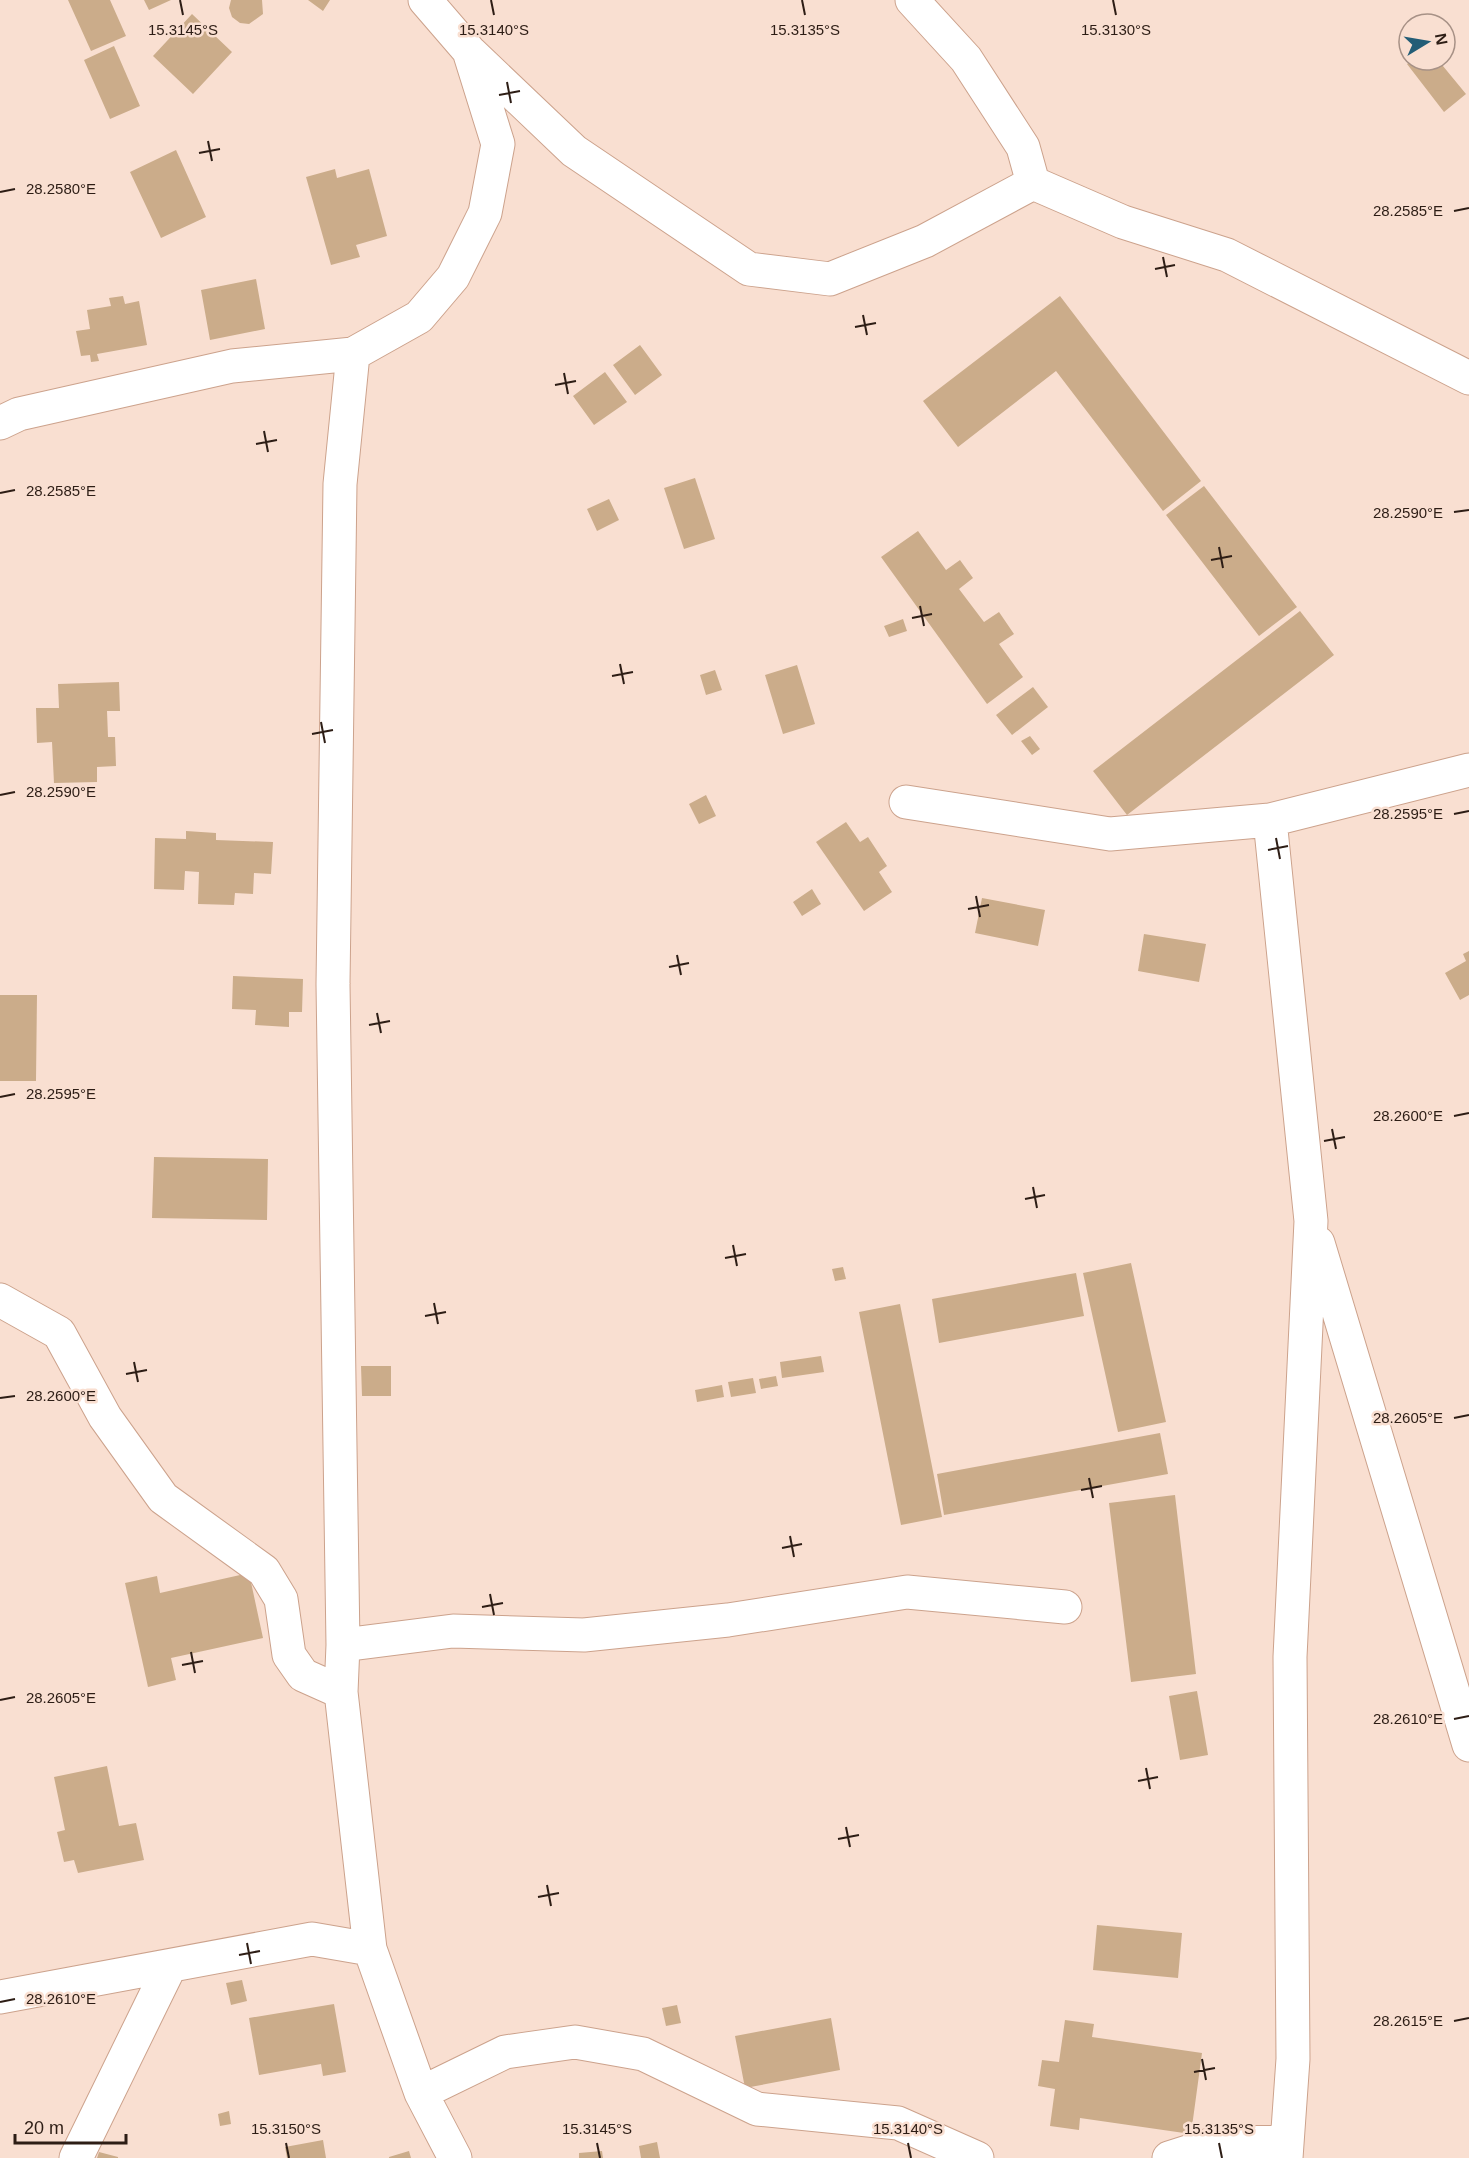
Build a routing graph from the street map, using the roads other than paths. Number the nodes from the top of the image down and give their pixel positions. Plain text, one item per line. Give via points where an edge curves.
1 (425, 0) edge
2 (912, 0) edge
3 (469, 51) junction
4 (1033, 183) junction
5 (353, 354) junction
6 (1469, 378) edge
7 (0, 423) edge
8 (1469, 770) edge
9 (906, 802) dead end
10 (1270, 820) junction
11 (1311, 1221) junction
12 (0, 1300) edge
13 (1065, 1607) dead end
14 (344, 1645) junction
15 (341, 1692) junction
16 (1469, 1745) edge
17 (370, 1949) junction
18 (170, 1966) junction
19 (0, 1997) edge
20 (421, 2093) junction
21 (1286, 2150) edge
22 (76, 2158) edge
23 (455, 2158) edge
24 (977, 2158) edge
25 (1169, 2158) edge

1 - 3 street
2 - 4 street via 966,59 1023,147
3 - 4 street via 574,151 749,269 830,279 925,241
3 - 5 street via 498,144 485,213 453,277 419,317
4 - 6 street via 1123,222 1227,255
5 - 7 street via 232,366 19,414
5 - 14 street via 340,484 333,984
8 - 10 street
9 - 10 street via 1110,834
10 - 11 street
11 - 16 street
11 - 21 street via 1290,1657 1293,2059
12 - 15 street via 59,1333 105,1417 163,1498 264,1571 281,1599 289,1655 303,1675
13 - 14 street via 907,1592 728,1620 584,1635 453,1631
14 - 15 street
15 - 17 street
17 - 18 street via 312,1939
17 - 20 street
18 - 19 street
18 - 22 street
20 - 23 street
20 - 24 street via 505,2052 575,2042 643,2054 757,2109 898,2123
21 - 25 street via 1216,2143

